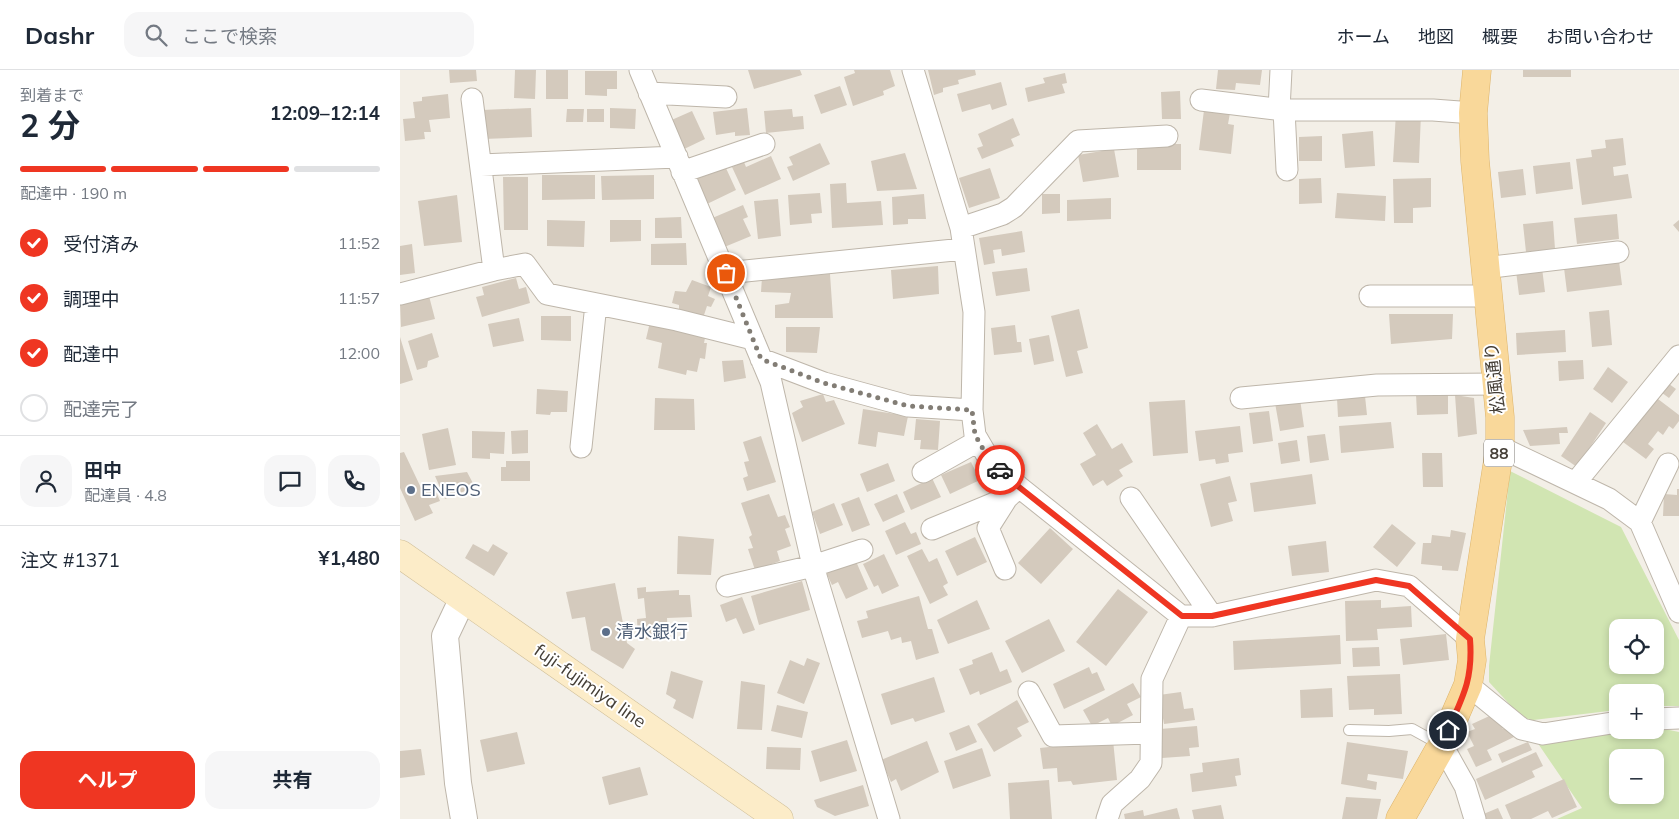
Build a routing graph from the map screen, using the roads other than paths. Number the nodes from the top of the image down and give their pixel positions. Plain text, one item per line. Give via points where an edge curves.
1 (640, 70) edge
2 (913, 70) edge
3 (1281, 70) edge
4 (1477, 70) edge
5 (649, 92) junction
6 (726, 98) dead end
7 (472, 99) dead end
8 (1202, 100) dead end
9 (1282, 110) junction
10 (1473, 114) junction
11 (1167, 136) dead end
12 (764, 144) dead end
13 (481, 165) junction
14 (679, 165) junction
15 (1287, 170) dead end
16 (962, 238) junction
17 (1618, 252) dead end
18 (1484, 268) junction
19 (494, 270) junction
20 (726, 273) junction
21 (400, 294) edge
22 (1370, 296) dead end
23 (1487, 296) junction
24 (596, 304) junction
25 (753, 339) junction
26 (1679, 356) edge
27 (761, 359) junction
28 (1496, 384) junction
29 (1241, 398) dead end
30 (972, 410) junction
31 (978, 441) junction
32 (582, 447) dead end
33 (1500, 447) junction
34 (1668, 464) dead end
35 (923, 472) dead end
36 (1576, 482) junction
37 (1013, 493) junction
38 (1131, 498) dead end
39 (1640, 522) junction
40 (932, 529) dead end
41 (862, 550) dead end
42 (400, 554) edge
43 (813, 566) junction
44 (1005, 570) dead end
45 (727, 586) dead end
46 (463, 598) junction
47 (1679, 612) edge
48 (1182, 616) junction
49 (1212, 616) junction
50 (1470, 639) junction
51 (1468, 684) junction
52 (1028, 692) dead end
53 (1679, 718) edge
54 (1664, 719) edge
55 (1609, 723) edge
56 (1349, 730) dead end
57 (1150, 733) junction
58 (1442, 745) junction
59 (464, 819) edge
60 (779, 819) edge
61 (889, 819) edge
62 (1107, 819) edge
63 (1400, 819) edge
64 (1475, 819) edge

1 - 5 street
2 - 16 street
3 - 9 street
4 - 10 main road, 松風通り / 88
5 - 6 street
5 - 14 street
7 - 13 street
8 - 9 street
9 - 10 street via 1433,110
9 - 15 street
10 - 18 main road, 松風通り / 88
11 - 16 street via 1078,141 1014,207
12 - 14 street
13 - 14 street
13 - 19 street
14 - 20 street
16 - 20 street
16 - 30 street via 974,312
17 - 18 street
18 - 23 main road, 松風通り / 88
19 - 21 street
19 - 24 street via 525,264 547,294
20 - 25 street
22 - 23 street
23 - 28 main road, 松風通り / 88
24 - 25 street
24 - 32 street
25 - 27 street
26 - 36 street
27 - 30 street via 824,383 908,406
27 - 43 street via 771,382
28 - 29 street via 1377,384
28 - 33 main road, 松風通り / 88
30 - 31 street
31 - 35 street
31 - 37 street
33 - 36 street
33 - 50 main road, 松風通り / 88
34 - 39 street
36 - 39 street via 1609,499
37 - 40 street
37 - 44 street via 988,528
37 - 48 street
38 - 49 street
39 - 47 street
41 - 43 street
42 - 46 main road, fuji-fujimiya line
43 - 45 street
43 - 61 street
46 - 59 street via 445,636
46 - 60 main road, fuji-fujimiya line
48 - 49 street
48 - 57 street via 1152,679
49 - 50 street via 1376,580 1409,586
50 - 51 main road, 松風通り / 88 via 1472,660
51 - 55 street via 1522,729 1543,734
51 - 58 main road, 松風通り / 88
52 - 57 street via 1053,736
53 - 54 street
56 - 58 lane via 1412,728
57 - 62 street via 1151,763 1140,779 1112,804
58 - 63 main road, 松風通り / 88
58 - 64 street via 1464,786

